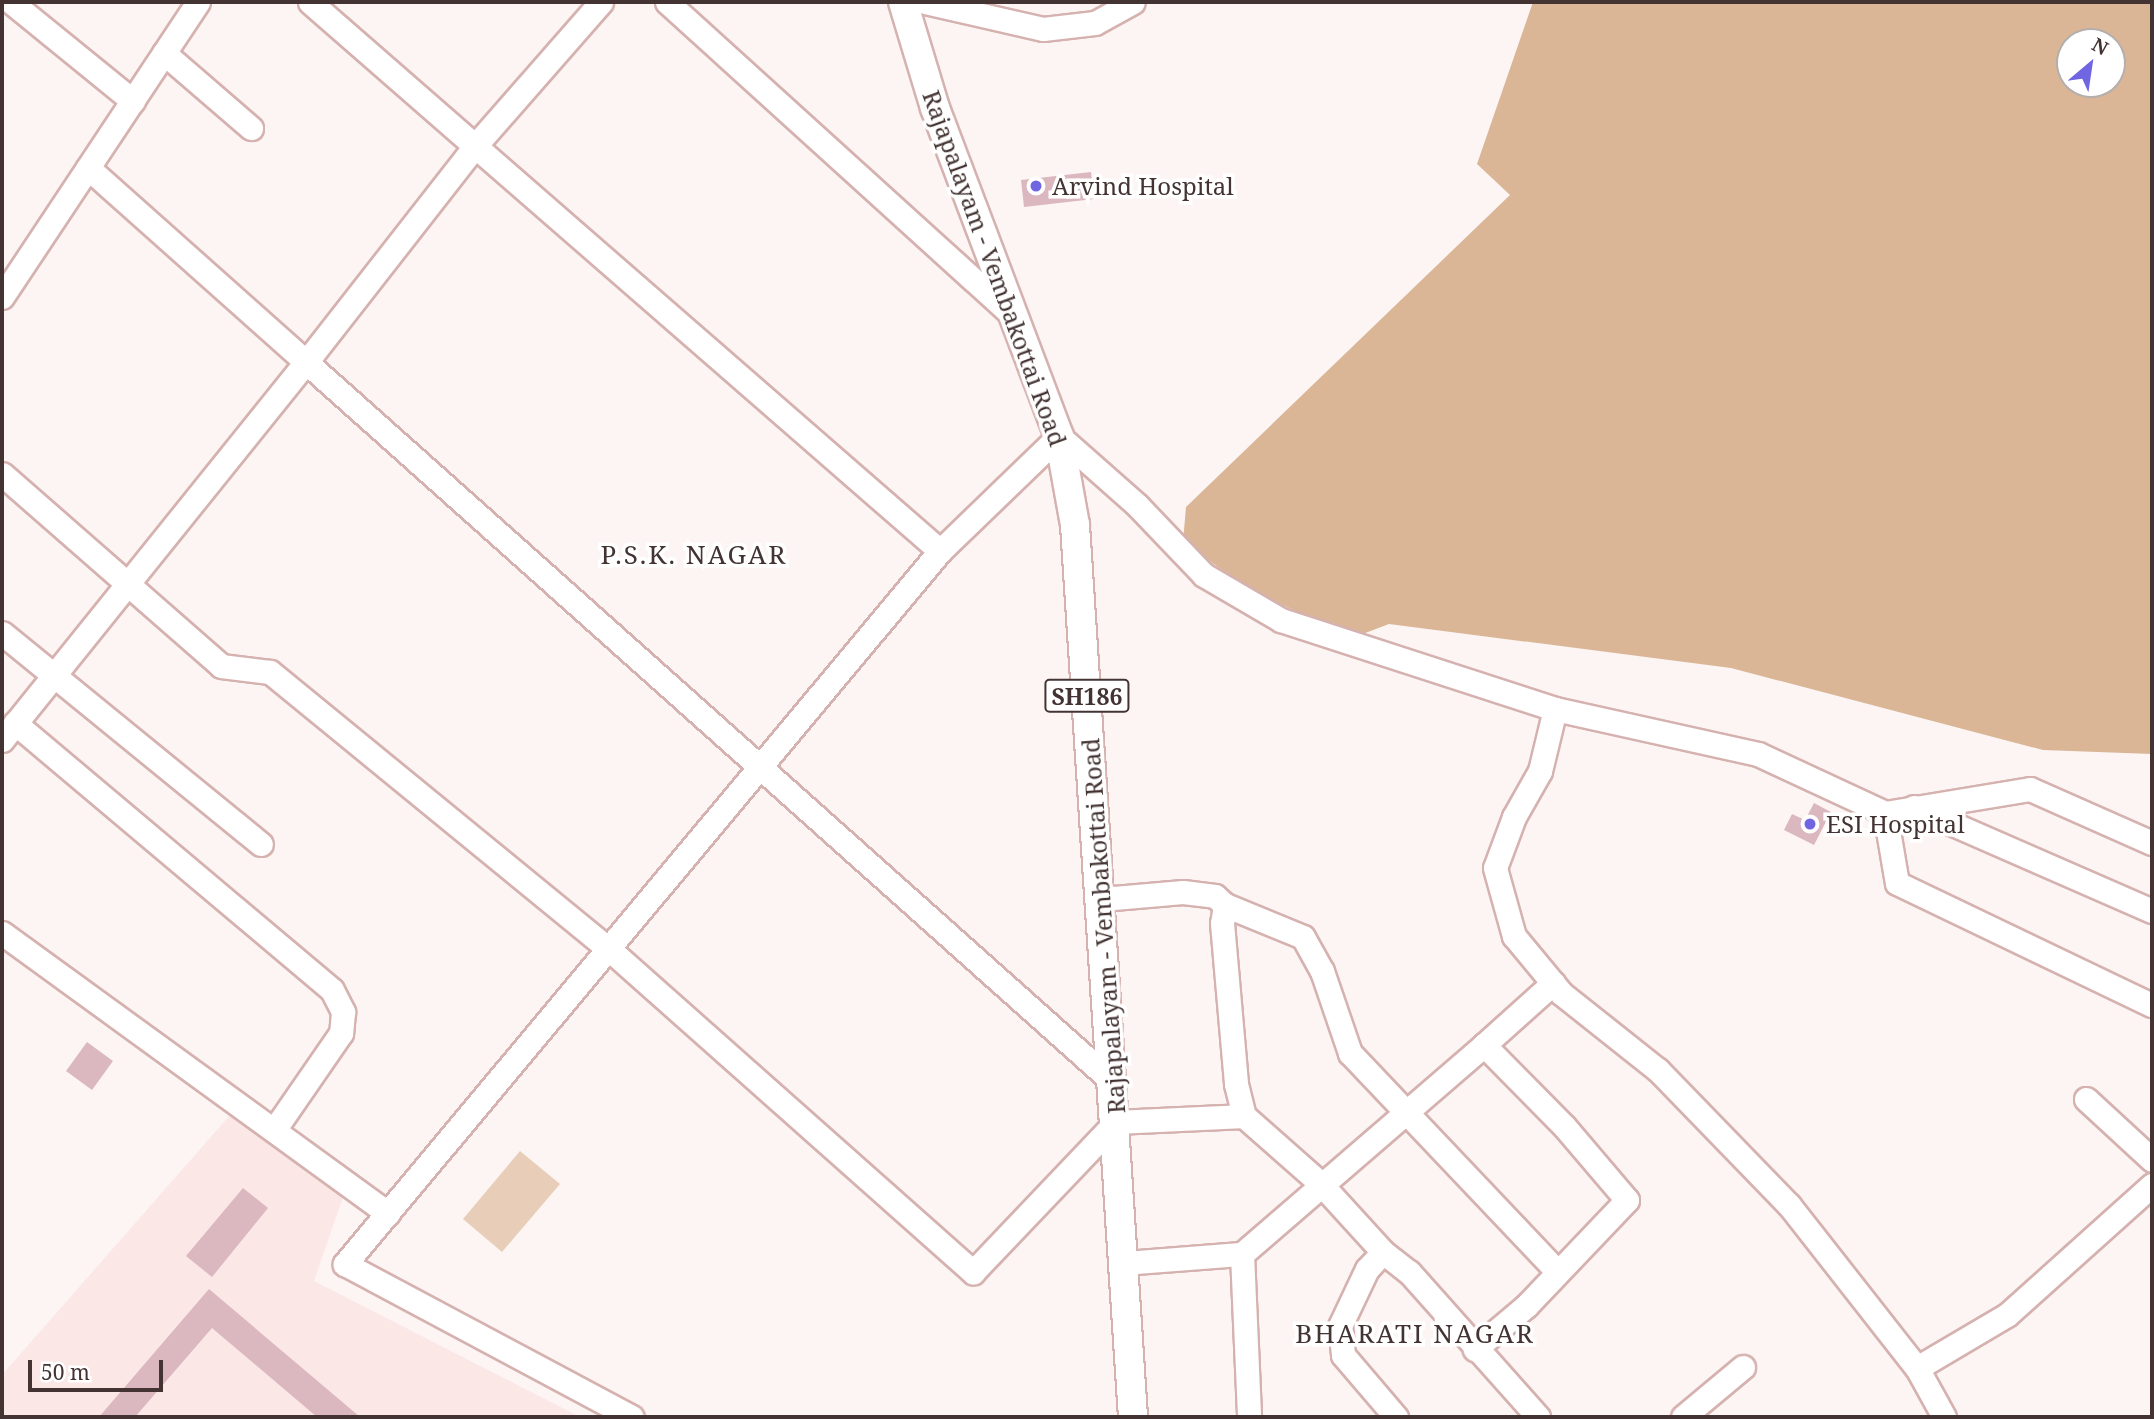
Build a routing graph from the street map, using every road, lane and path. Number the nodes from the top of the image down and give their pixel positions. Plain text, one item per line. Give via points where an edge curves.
1 (11, 2) edge
2 (198, 2) edge
3 (310, 2) edge
4 (601, 2) edge
5 (667, 2) edge
6 (903, 2) edge
7 (925, 2) edge
8 (1133, 2) edge
9 (164, 53) junction
10 (133, 101) junction
11 (251, 128) dead end
12 (475, 146) junction
13 (88, 168) junction
14 (3, 290) edge
15 (1013, 315) junction
16 (306, 362) junction
17 (1059, 436) junction
18 (2, 474) edge
19 (940, 551) junction
20 (126, 583) junction
21 (2, 633) edge
22 (57, 670) junction
23 (1555, 709) junction
24 (8, 732) edge
25 (763, 766) junction
26 (1914, 807) junction
27 (1885, 813) junction
28 (2152, 843) edge
29 (261, 844) dead end
30 (1102, 899) junction
31 (1225, 905) junction
32 (2152, 911) edge
33 (2, 933) edge
34 (609, 949) junction
35 (1553, 982) junction
36 (2152, 1005) edge
37 (1484, 1045) junction
38 (1114, 1083) junction
39 (2086, 1099) dead end
40 (1403, 1112) junction
41 (1244, 1116) junction
42 (1116, 1122) junction
43 (274, 1130) junction
44 (2152, 1160) edge
45 (1321, 1184) junction
46 (2152, 1185) edge
47 (388, 1213) junction
48 (1383, 1252) junction
49 (1242, 1254) junction
50 (1124, 1263) junction
51 (1558, 1272) junction
52 (1475, 1349) junction
53 (1743, 1367) dead end
54 (1917, 1368) junction
55 (596, 1409) edge
56 (632, 1417) edge
57 (1133, 1417) edge
58 (1250, 1417) edge
59 (1396, 1417) edge
60 (1538, 1417) edge
61 (1683, 1417) edge
62 (1944, 1417) edge

1 - 10 street
2 - 9 street
3 - 12 street
4 - 12 street
5 - 15 street
6 - 15 main road, Rajapalayam - Vembakottai Road / SH186 via 935,108
7 - 8 street via 1043,29 1095,23
9 - 10 street
9 - 11 street
10 - 13 street
12 - 16 street
12 - 19 street
13 - 14 street
13 - 16 street
15 - 17 main road, Rajapalayam - Vembakottai Road / SH186
16 - 20 street
16 - 25 street
17 - 19 street
17 - 23 street via 1138,505 1204,575 1282,620
17 - 30 main road, Rajapalayam - Vembakottai Road / SH186 via 1075,524
18 - 20 street
19 - 25 street
20 - 22 street
20 - 34 street via 221,666 270,672
21 - 22 street
22 - 24 street
22 - 29 street
23 - 27 street via 1758,754
23 - 35 street via 1540,771 1514,817 1495,868 1514,936
24 - 43 street via 332,990 343,1012 341,1033
25 - 34 street
25 - 38 street
26 - 27 street
26 - 28 street via 2030,789
26 - 32 street
27 - 36 street via 1897,883
30 - 31 street via 1183,892 1215,896
30 - 38 main road, Rajapalayam - Vembakottai Road / SH186
31 - 40 street via 1303,937 1322,971 1350,1053
31 - 41 street via 1222,923 1234,1058
33 - 43 street
34 - 42 street via 973,1272
34 - 47 street
35 - 37 street
35 - 54 street via 1658,1070 1789,1205
37 - 40 street
37 - 51 street via 1564,1126 1627,1200
38 - 42 main road, Rajapalayam - Vembakottai Road / SH186
39 - 44 street
40 - 45 street
40 - 51 street
41 - 42 street
41 - 45 street
42 - 50 main road, Rajapalayam - Vembakottai Road / SH186
43 - 47 street
45 - 48 street
45 - 49 street
46 - 54 street via 2007,1315
47 - 55 street via 345,1264
48 - 52 street via 1409,1272
48 - 59 street via 1367,1269 1340,1326 1343,1355
49 - 50 street
49 - 58 street
50 - 57 main road, Rajapalayam - Vembakottai Road / SH186
51 - 52 street
52 - 60 street
53 - 61 street
54 - 62 street
55 - 56 street

